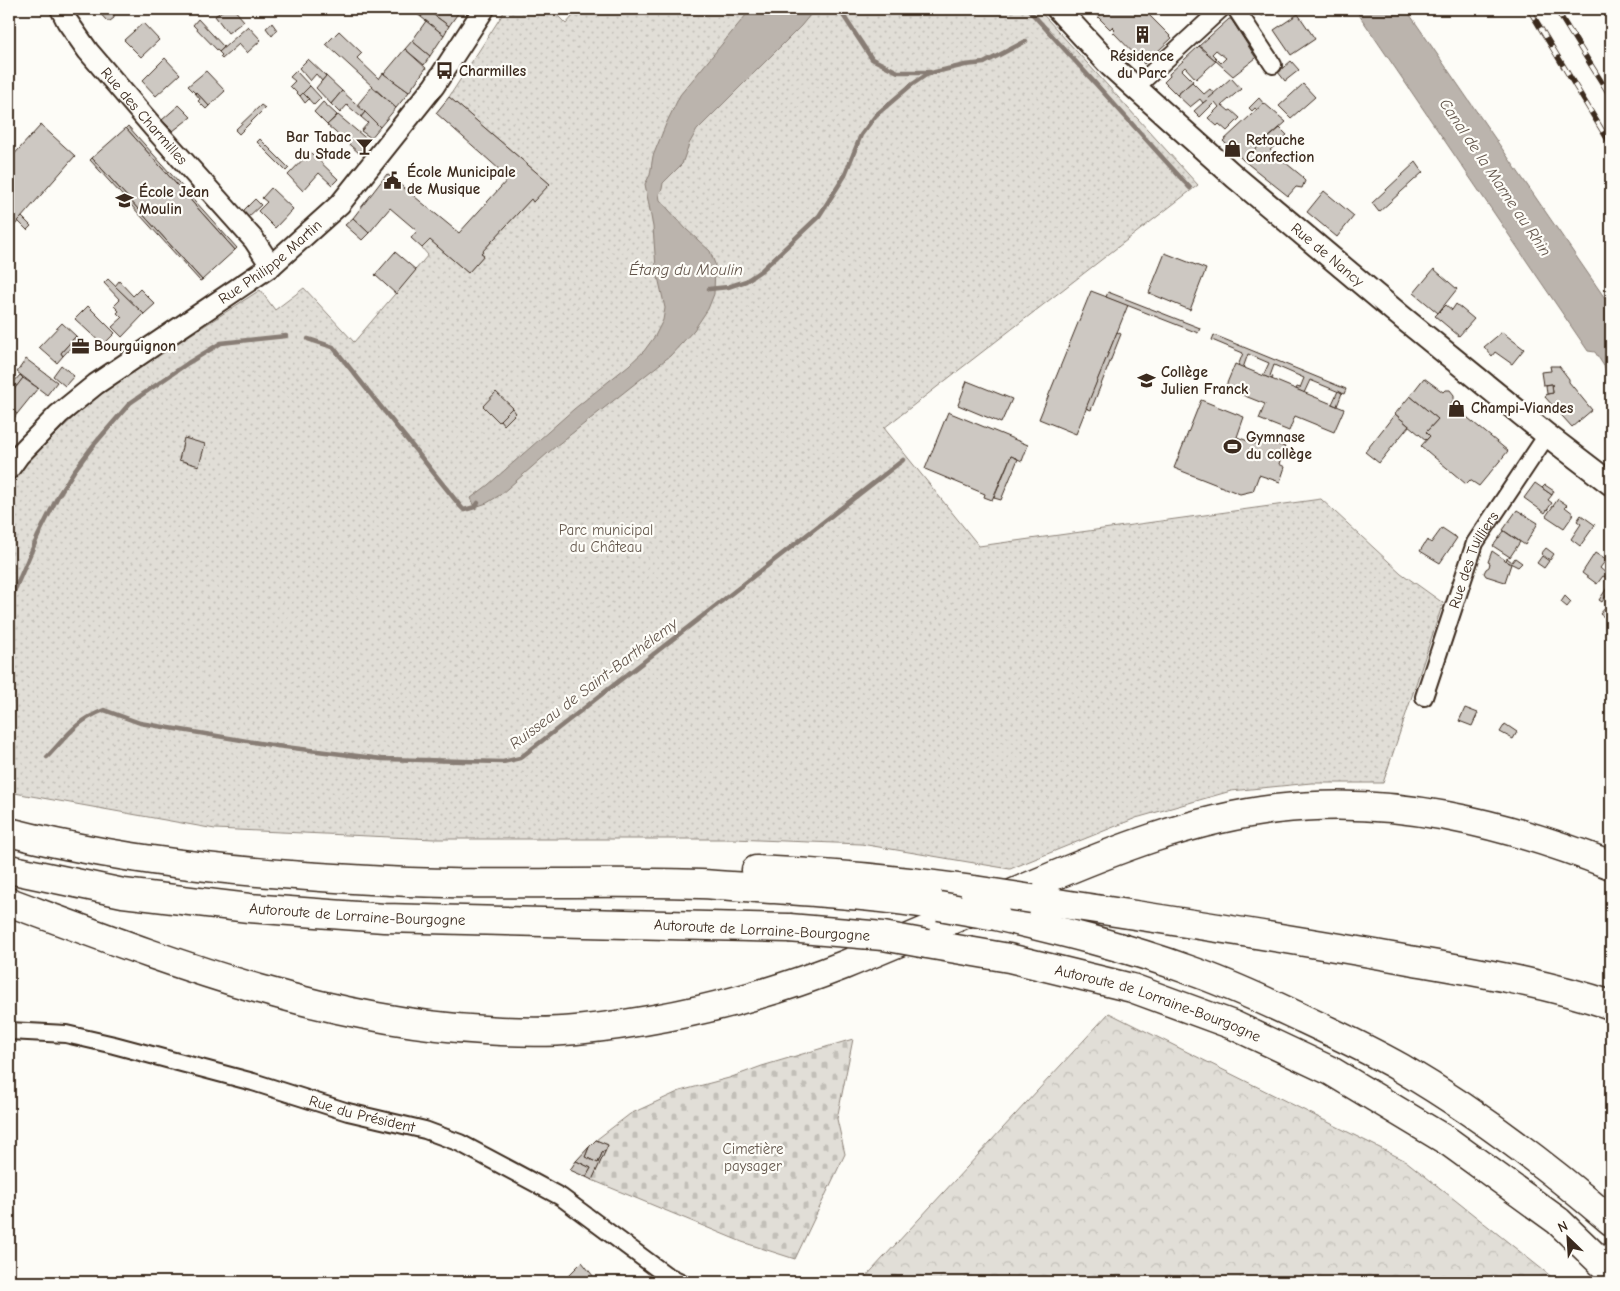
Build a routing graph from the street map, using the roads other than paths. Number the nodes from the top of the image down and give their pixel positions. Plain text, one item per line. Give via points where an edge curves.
1 (61, 9) edge
2 (484, 9) edge
3 (1058, 9) edge
4 (1221, 9) edge
5 (1236, 9) edge
6 (1274, 65) dead end
7 (1135, 88) junction
8 (271, 266) junction
9 (1547, 435) junction
10 (9, 469) edge
11 (1611, 484) edge
12 (1424, 697) dead end
13 (9, 832) edge
14 (1611, 865) edge
15 (9, 869) edge
16 (701, 884) junction
17 (9, 902) edge
18 (1611, 1006) edge
19 (9, 1032) edge
20 (1611, 1221) edge
21 (1611, 1272) edge
22 (681, 1282) edge

1 - 8 street, Rue des Charmilles via 88,51 254,240
2 - 8 street, Rue Philippe Martin via 434,86 340,204
3 - 7 main road, Rue de Nancy
4 - 7 street
5 - 6 street
7 - 9 main road, Rue de Nancy via 1330,258
8 - 10 street, Rue Philippe Martin via 96,384 59,414
9 - 11 main road, Rue de Nancy
9 - 12 street, Rue des Tuilliers via 1475,544
13 - 16 highway via 121,856 266,872 410,882
14 - 17 highway via 1506,829 1428,811 1329,805 1277,809 1225,817 1119,849 843,965 737,1001 622,1025 518,1032 422,1025 315,1004 150,954
15 - 21 highway, Autoroute de Lorraine-Bourgogne, bridge via 123,893 259,909 384,918 789,928 883,936 1009,958 1132,988 1233,1026 1331,1071 1449,1142 1558,1221
16 - 18 highway, bridge via 754,870 809,872 974,890 1368,952 1475,972
16 - 20 highway, bridge via 903,900 996,916 1069,933 1189,970 1246,992 1402,1068 1522,1148
19 - 22 street, Rue du Président via 66,1034 114,1045 253,1082 348,1112 425,1130 460,1143 561,1197 666,1275

